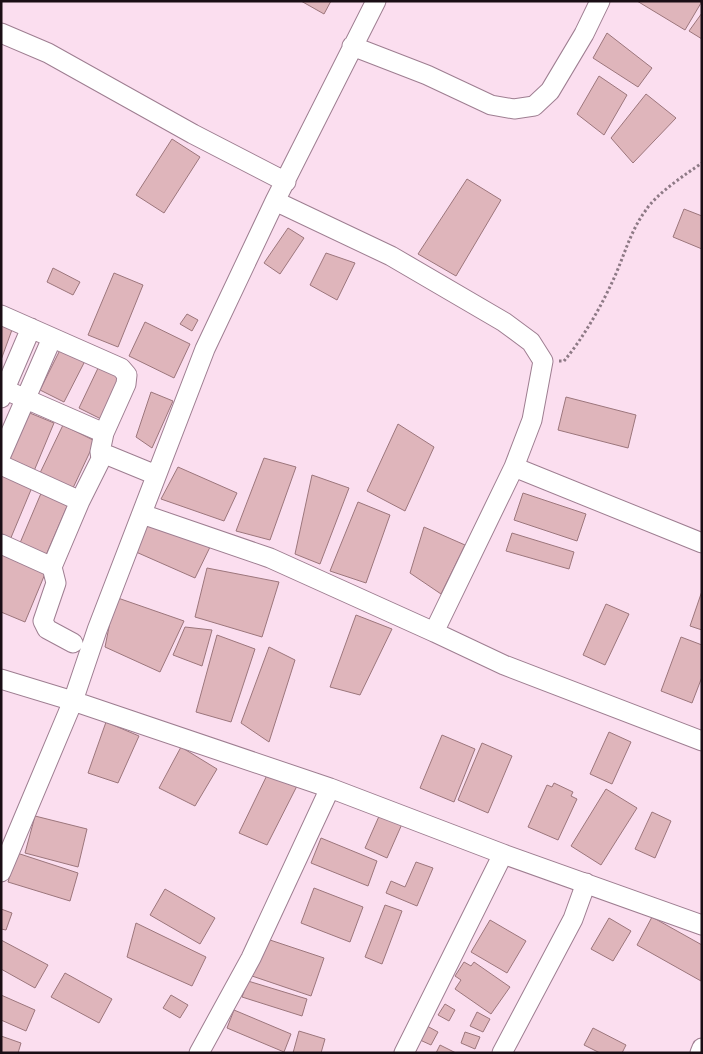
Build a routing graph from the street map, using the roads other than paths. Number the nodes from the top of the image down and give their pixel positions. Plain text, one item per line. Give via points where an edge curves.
1 (376, 1) edge
2 (600, 1) edge
3 (1, 33) edge
4 (352, 46) junction
5 (286, 182) junction
6 (275, 201) junction
7 (1, 315) edge
8 (31, 328) junction
9 (52, 338) junction
10 (2, 392) edge
11 (26, 398) junction
12 (104, 433) junction
13 (100, 452) junction
14 (1, 455) edge
15 (1, 465) edge
16 (514, 467) junction
17 (156, 475) junction
18 (80, 501) junction
19 (142, 514) junction
20 (702, 543) edge
21 (1, 544) edge
22 (52, 567) junction
23 (434, 632) junction
24 (73, 643) dead end
25 (1, 680) edge
26 (73, 701) junction
27 (702, 741) edge
28 (330, 788) junction
29 (503, 854) junction
30 (1, 872) edge
31 (586, 883) junction
32 (702, 924) edge
33 (702, 1048) edge
34 (199, 1053) edge
35 (404, 1053) edge
36 (502, 1053) edge
37 (700, 1053) edge

1 - 4 street
2 - 4 street via 550,91 534,106 514,109 491,105 427,75
3 - 5 street via 48,54
4 - 5 street
5 - 6 street
6 - 16 street via 391,256 504,322 531,342 543,361 532,420
6 - 17 street via 206,349
7 - 8 street
8 - 9 street
8 - 10 street
9 - 11 street
9 - 12 street via 121,368 127,375
10 - 11 street
11 - 12 street
11 - 14 street
12 - 13 street
13 - 17 street
13 - 18 street via 101,459
15 - 18 street
16 - 20 street
16 - 23 street
17 - 19 street
18 - 22 street
19 - 23 street via 270,558
19 - 26 street
21 - 22 street
22 - 24 street via 56,583 43,622 47,629
23 - 27 street via 504,665
25 - 26 street
26 - 28 street
26 - 30 street
28 - 29 street
28 - 34 street via 251,958
29 - 31 street
29 - 35 street
31 - 32 street
31 - 36 street via 573,920
33 - 37 street

